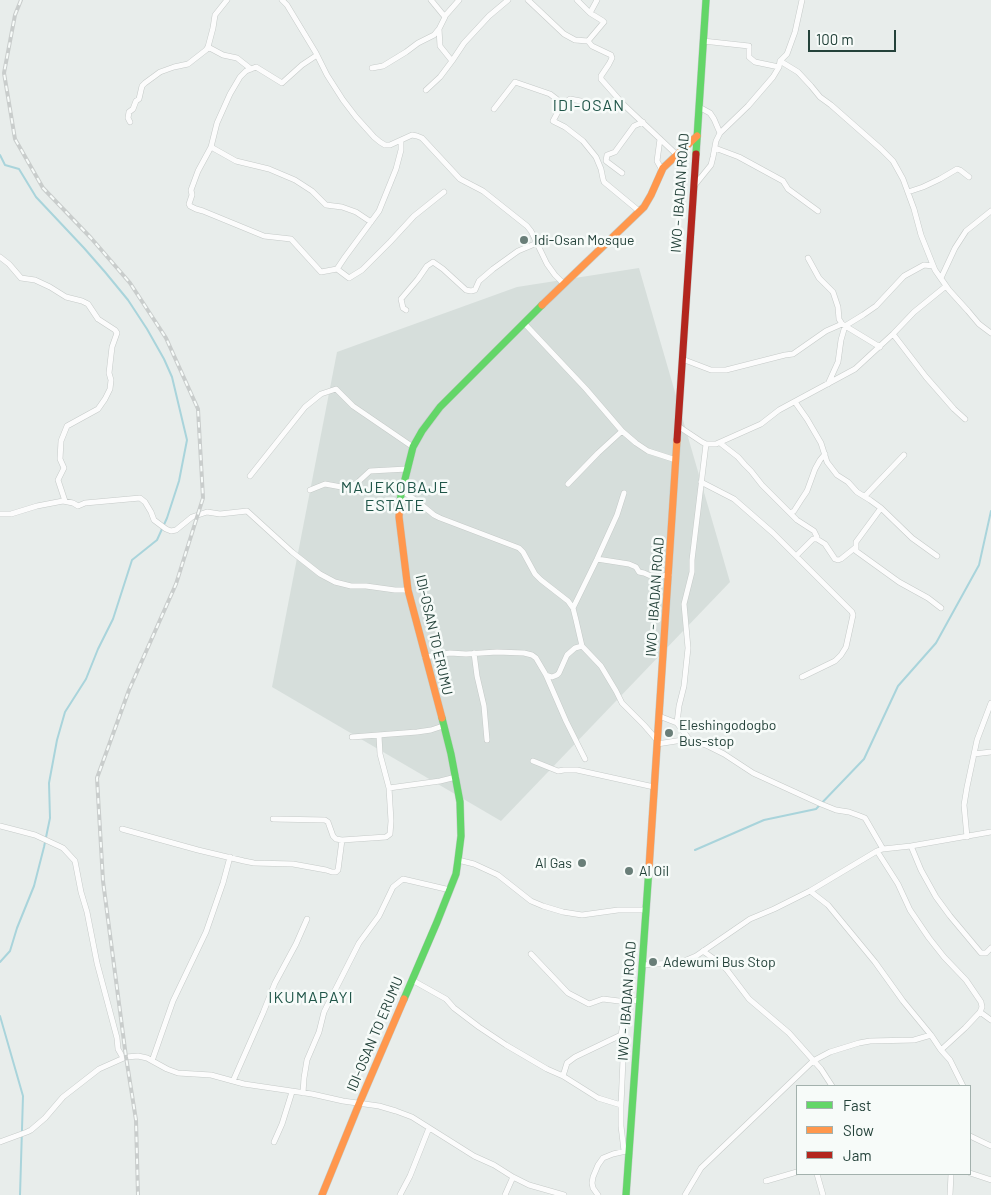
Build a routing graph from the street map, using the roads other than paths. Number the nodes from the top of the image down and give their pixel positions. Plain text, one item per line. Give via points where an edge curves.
1 (227, 0) edge
2 (282, 0) edge
3 (431, 0) edge
4 (459, 0) edge
5 (508, 0) edge
6 (528, 0) edge
7 (577, 0) edge
8 (597, 0) edge
9 (706, 0) edge
10 (802, 0) edge
11 (590, 13) junction
12 (445, 16) junction
13 (438, 29) junction
14 (588, 41) junction
15 (703, 41) junction
16 (208, 47) junction
17 (317, 55) junction
18 (452, 61) junction
19 (780, 64) junction
20 (372, 68) dead end
21 (251, 70) junction
22 (426, 90) dead end
23 (586, 102) dead end
24 (563, 104) junction
25 (698, 107) junction
26 (494, 110) dead end
27 (130, 122) dead end
28 (643, 122) junction
29 (720, 133) junction
30 (696, 136) junction
31 (660, 139) junction
32 (401, 141) junction
33 (211, 147) junction
34 (715, 148) junction
35 (677, 155) junction
36 (662, 170) junction
37 (622, 173) dead end
38 (969, 177) dead end
39 (693, 187) junction
40 (444, 192) dead end
41 (908, 192) junction
42 (640, 211) junction
43 (818, 211) dead end
44 (991, 211) edge
45 (371, 222) junction
46 (537, 243) junction
47 (0, 257) edge
48 (930, 257) junction
49 (808, 258) dead end
50 (924, 265) junction
51 (933, 266) junction
52 (338, 268) junction
53 (564, 284) junction
54 (945, 284) junction
55 (406, 310) dead end
56 (524, 322) junction
57 (844, 325) junction
58 (991, 333) edge
59 (893, 334) junction
60 (880, 347) junction
61 (682, 359) junction
62 (828, 384) junction
63 (796, 402) junction
64 (965, 419) dead end
65 (678, 426) junction
66 (622, 431) junction
67 (720, 443) junction
68 (706, 444) junction
69 (413, 447) junction
70 (825, 454) junction
71 (904, 455) dead end
72 (676, 460) junction
73 (407, 469) junction
74 (250, 476) dead end
75 (701, 482) junction
76 (568, 484) dead end
77 (310, 490) dead end
78 (402, 491) junction
79 (624, 493) dead end
80 (864, 496) junction
81 (65, 501) junction
82 (881, 508) junction
83 (790, 512) junction
84 (0, 514) edge
85 (817, 538) junction
86 (856, 547) junction
87 (796, 556) junction
88 (937, 556) dead end
89 (597, 559) junction
90 (669, 575) junction
91 (408, 590) junction
92 (573, 608) junction
93 (941, 608) dead end
94 (582, 646) junction
95 (474, 654) junction
96 (425, 657) junction
97 (546, 675) junction
98 (802, 678) dead end
99 (991, 703) edge
100 (659, 716) junction
101 (677, 722) junction
102 (443, 726) junction
103 (379, 736) junction
104 (352, 737) dead end
105 (689, 739) junction
106 (487, 740) dead end
107 (657, 742) junction
108 (991, 752) edge
109 (974, 754) junction
110 (585, 759) dead end
111 (533, 761) dead end
112 (456, 777) junction
113 (654, 787) junction
114 (389, 788) junction
115 (273, 819) dead end
116 (0, 826) edge
117 (122, 829) dead end
118 (991, 832) edge
119 (967, 837) junction
120 (342, 840) junction
121 (911, 846) junction
122 (884, 849) junction
123 (877, 851) junction
124 (230, 857) junction
125 (458, 860) junction
126 (450, 890) junction
127 (810, 891) junction
128 (646, 910) junction
129 (307, 919) dead end
130 (991, 948) edge
131 (703, 951) junction
132 (531, 954) dead end
133 (642, 965) junction
134 (412, 980) junction
135 (639, 1000) junction
136 (627, 1002) junction
137 (980, 1012) junction
138 (990, 1017) edge
139 (620, 1035) junction
140 (931, 1035) junction
141 (941, 1050) junction
142 (126, 1057) junction
143 (152, 1061) junction
144 (813, 1061) junction
145 (563, 1076) junction
146 (233, 1081) junction
147 (831, 1085) edge
148 (962, 1085) edge
149 (292, 1092) junction
150 (303, 1093) junction
151 (359, 1104) junction
152 (621, 1104) junction
153 (428, 1128) junction
154 (971, 1136) edge
155 (0, 1142) edge
156 (274, 1142) dead end
157 (991, 1146) edge
158 (627, 1151) junction
159 (796, 1172) edge
160 (971, 1173) edge
161 (817, 1175) edge
162 (951, 1175) edge
163 (513, 1177) junction
164 (991, 1180) edge
165 (766, 1181) dead end
166 (322, 1195) edge
167 (400, 1195) edge
168 (505, 1195) edge
169 (564, 1195) edge
170 (598, 1195) edge
171 (626, 1195) edge
172 (685, 1195) edge
173 (823, 1195) edge
174 (950, 1195) edge

1 - 16 street via 215,15
2 - 17 street
3 - 12 street
4 - 12 street
5 - 18 street via 464,43
6 - 14 street via 564,34 575,40
7 - 11 street
8 - 11 street
9 - 15 street, IWO - IBADAN ROAD
10 - 19 street via 796,32
11 - 14 street via 604,22
12 - 13 street
13 - 18 street via 440,46
13 - 20 street via 434,35 383,66
14 - 28 street via 611,55 601,79
15 - 19 street via 749,46 749,57 755,62
15 - 25 street, IWO - IBADAN ROAD
16 - 21 street via 236,58
16 - 27 street via 188,64 160,72 145,83 129,112
17 - 21 street via 282,83 256,67
17 - 32 street via 343,100 374,137 385,145
18 - 22 street
19 - 29 street via 773,78
19 - 41 street via 798,72 820,97 881,149 898,169
21 - 33 street via 240,77 230,94 216,123
23 - 24 street via 570,99
24 - 26 street via 550,94 515,82
24 - 42 street via 553,121 583,141 596,157 604,182
25 - 29 street via 710,113
25 - 30 street, IWO - IBADAN ROAD
28 - 31 street
28 - 37 street via 634,126 615,152 607,155 606,161
29 - 34 street
30 - 35 street, IDI-OSAN TO ERUMU
30 - 39 street, IWO - IBADAN ROAD
31 - 35 street
31 - 36 street via 657,161
32 - 45 street via 396,169 379,211
32 - 46 street via 412,135 422,138 460,179 483,191 527,226
33 - 45 street via 236,161 295,180 326,205 356,212
33 - 52 street via 191,190 190,206 264,236 291,239 321,272
34 - 39 street via 711,165
34 - 43 street via 783,181 788,189
35 - 36 street, IDI-OSAN TO ERUMU
36 - 42 street, IDI-OSAN TO ERUMU via 652,195
38 - 41 street via 957,169 940,180
39 - 61 street, IWO - IBADAN ROAD
40 - 52 street via 414,216 362,270 349,278
41 - 48 street
42 - 53 street, IDI-OSAN TO ERUMU
44 - 54 street via 966,232 955,248
45 - 52 street
46 - 53 street via 551,269
46 - 55 street via 518,252 470,291 433,262 401,299
47 - 81 street via 21,278 35,280 66,297 88,304 98,319 117,333 112,347 110,389 105,399 98,409 67,426 61,441 60,459 64,468 58,480
48 - 50 street
48 - 51 street
49 - 57 street via 819,278 833,292 839,319
50 - 51 street
50 - 57 street via 904,276 876,306
51 - 54 street
53 - 56 street, IDI-OSAN TO ERUMU
54 - 58 street via 979,324
54 - 59 street
56 - 66 street
56 - 69 street, IDI-OSAN TO ERUMU via 440,407
57 - 60 street
57 - 61 street via 826,330 793,354 726,370 711,370
57 - 62 street via 838,362
59 - 60 street
59 - 64 street via 926,378
60 - 62 street via 856,370
61 - 65 street, IWO - IBADAN ROAD
62 - 63 street
63 - 67 street via 761,424
63 - 70 street
65 - 68 street
65 - 72 street, IWO - IBADAN ROAD
66 - 72 street via 648,451
66 - 76 street
67 - 68 street
67 - 83 street via 738,457
68 - 75 street
69 - 73 street, IDI-OSAN TO ERUMU
69 - 74 street via 336,390 321,394 306,407
70 - 80 street via 837,475
70 - 83 street via 815,468 807,491
71 - 80 street
72 - 90 street, IWO - IBADAN ROAD
73 - 77 street via 370,471 347,488 324,484
73 - 78 street, IDI-OSAN TO ERUMU
75 - 87 street via 734,499
75 - 101 street via 692,572 684,604 688,648
78 - 91 street, IDI-OSAN TO ERUMU via 399,517
78 - 92 street via 434,516 519,548 535,574
79 - 89 street
80 - 82 street
81 - 84 street
81 - 91 street via 78,506 140,498 154,520 171,531 192,517 207,512 247,511 292,552 335,582
82 - 86 street via 856,542
82 - 88 street via 912,538
83 - 85 street via 814,530
85 - 86 street via 838,560
85 - 87 street
86 - 93 street via 860,555
87 - 98 street via 853,614 846,647 841,655
89 - 90 street via 629,564 653,577
89 - 92 street
90 - 100 street, IWO - IBADAN ROAD
91 - 96 street, IDI-OSAN TO ERUMU
92 - 94 street
94 - 97 street via 567,655 558,675
94 - 107 street via 601,666 622,704
95 - 96 street
95 - 97 street via 532,655
95 - 106 street
96 - 102 street, IDI-OSAN TO ERUMU
97 - 110 street
99 - 109 street
100 - 101 street
100 - 107 street, IWO - IBADAN ROAD
101 - 105 street
102 - 103 street
102 - 112 street, IDI-OSAN TO ERUMU
103 - 104 street
103 - 114 street
105 - 107 street
105 - 122 street via 821,804 865,818
107 - 113 street, IWO - IBADAN ROAD
108 - 109 street
109 - 119 street via 964,805
111 - 113 street via 558,771 577,770
112 - 114 street
112 - 125 street, IDI-OSAN TO ERUMU via 461,827
113 - 128 street, IWO - IBADAN ROAD
114 - 120 street via 390,834
115 - 120 street via 326,820 333,836
116 - 142 street via 35,835 63,848 75,861 118,1048
117 - 124 street
118 - 119 street
119 - 121 street
120 - 124 street via 336,872 293,864 254,863
121 - 122 street
121 - 130 street via 936,897 950,916 981,953
122 - 123 street
123 - 127 street
123 - 137 street via 929,938 981,1002
124 - 143 street via 206,932 173,1001
125 - 126 street, IDI-OSAN TO ERUMU
125 - 128 street via 498,875 531,901 563,912 582,915
126 - 134 street, IDI-OSAN TO ERUMU
126 - 150 street via 403,879 393,887 379,916 359,943 324,1012 307,1060
127 - 131 street via 750,919
127 - 140 street via 828,905
128 - 133 street, IWO - IBADAN ROAD
129 - 146 street via 275,983
131 - 133 street via 672,963
131 - 144 street via 728,970 749,999 789,1033
132 - 136 street via 568,992 589,1004 603,999
133 - 135 street, IWO - IBADAN ROAD
134 - 145 street via 446,999 479,1027
134 - 151 street, IDI-OSAN TO ERUMU
135 - 136 street
135 - 158 street, IWO - IBADAN ROAD
136 - 139 street
137 - 138 street
137 - 141 street
139 - 145 street via 567,1062
139 - 152 street via 623,1059
140 - 141 street
140 - 144 street via 914,1040 859,1042
141 - 148 street
142 - 143 street via 138,1056
142 - 155 street via 98,1069 27,1132
143 - 146 street via 178,1073 211,1075
144 - 147 street
144 - 172 street via 701,1168
145 - 152 street via 598,1098
146 - 149 street
149 - 150 street
149 - 156 street
150 - 151 street
151 - 153 street via 396,1111
151 - 166 street, IDI-OSAN TO ERUMU
152 - 158 street via 621,1126
153 - 163 street
153 - 167 street
154 - 157 street
158 - 170 street via 603,1158 598,1165 592,1183
158 - 171 street, IWO - IBADAN ROAD
159 - 165 street
160 - 164 street
161 - 173 street
162 - 174 street
163 - 168 street
163 - 169 street

